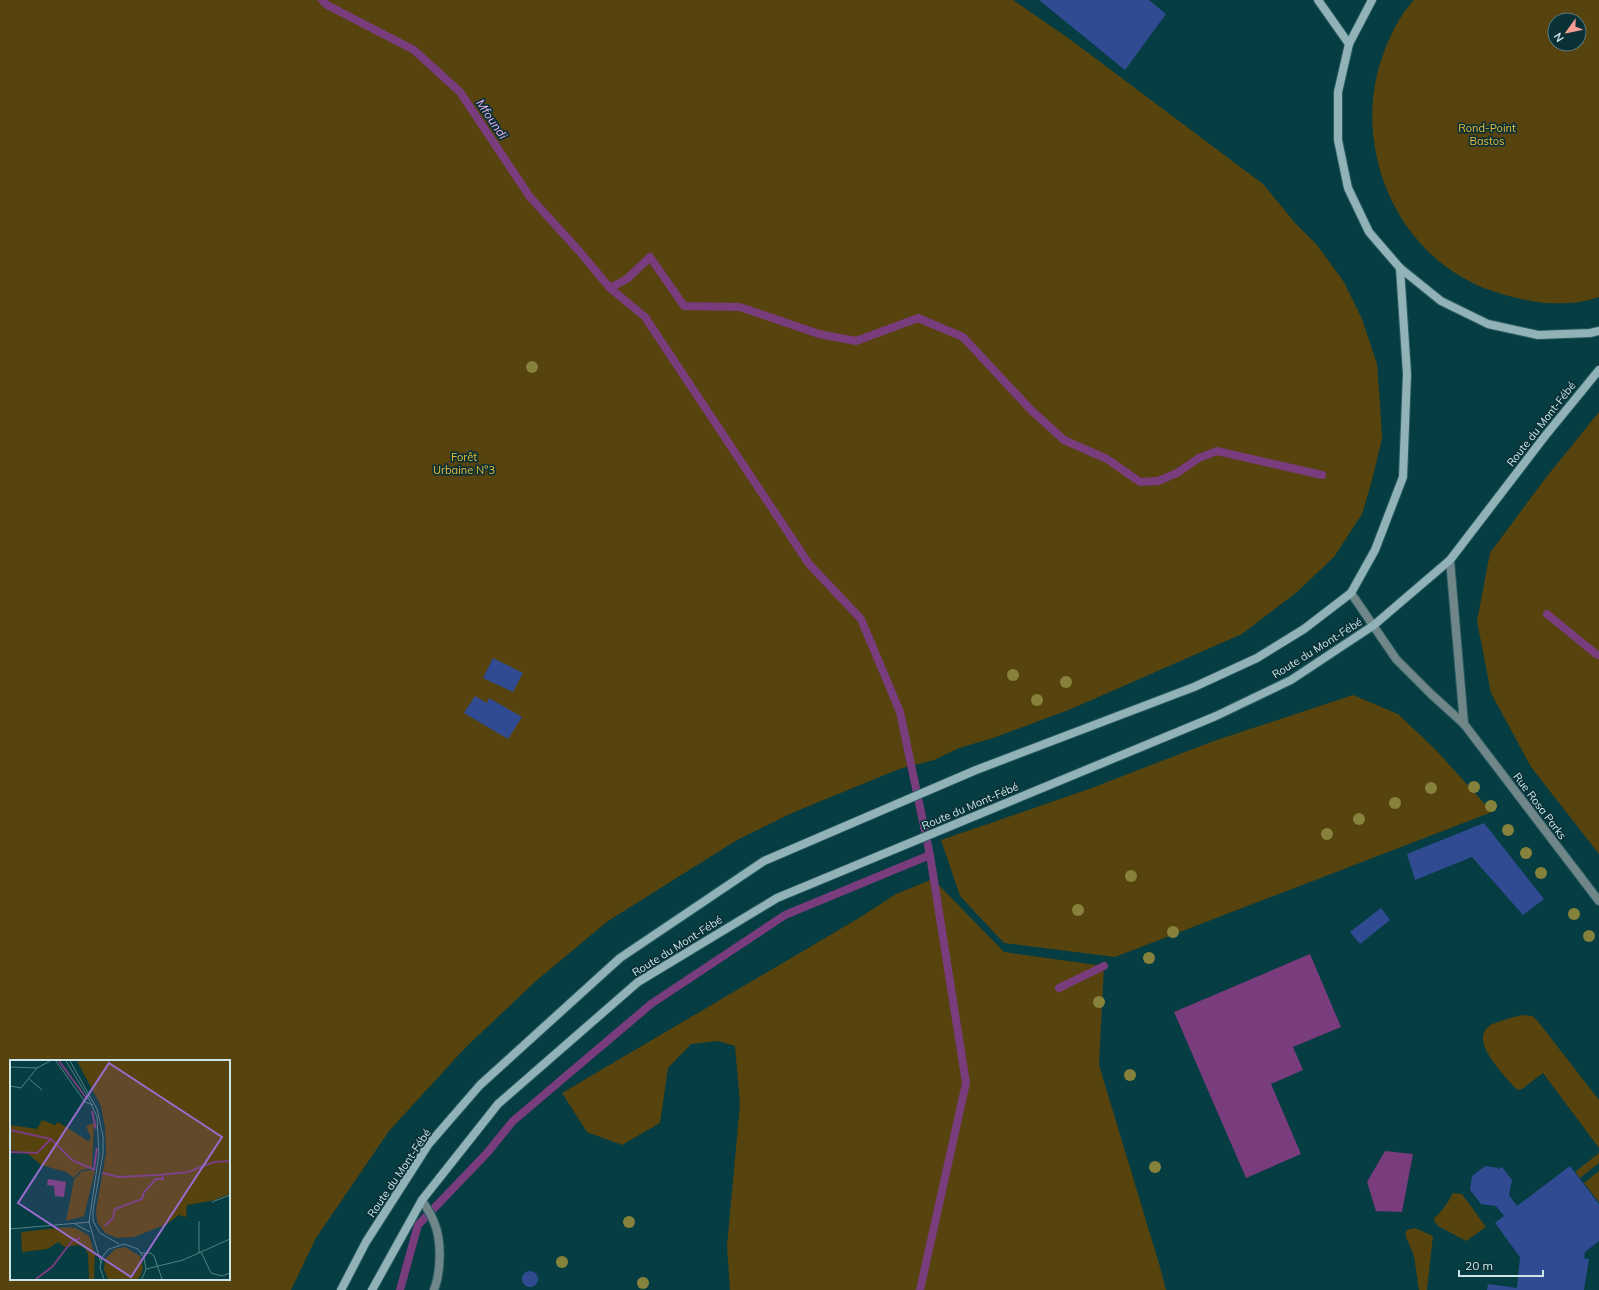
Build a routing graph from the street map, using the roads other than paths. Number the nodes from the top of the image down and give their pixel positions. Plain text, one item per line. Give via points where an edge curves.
1 (1318, 0) edge
2 (1372, 0) edge
3 (1349, 44) junction
4 (1400, 268) junction
5 (1599, 331) edge
6 (1599, 370) edge
7 (1450, 560) junction
8 (1351, 593) junction
9 (1374, 626) junction
10 (1464, 724) junction
11 (1599, 901) edge
12 (422, 1200) junction
13 (341, 1290) edge
14 (372, 1290) edge
15 (434, 1290) edge

1 - 3 street
2 - 3 street
3 - 4 street via 1338,92 1338,140 1348,188 1369,232
4 - 5 street via 1441,302 1488,324 1538,335
4 - 8 street, Route du Mont-Fébé via 1407,374 1404,477 1375,550
6 - 7 street, Route du Mont-Fébé
7 - 9 street, Route du Mont-Fébé
7 - 10 street
8 - 9 street, Rue Rosa Parks
8 - 13 street, Route du Mont-Fébé via 1304,629 1257,658 1229,671 1194,687 976,770 764,862 620,958 480,1085 428,1145 366,1242
9 - 10 street, Rue Rosa Parks via 1402,665
9 - 12 street, Route du Mont-Fébé via 1291,680 1216,716 777,898 638,982 498,1104
10 - 11 street, Rue Rosa Parks
12 - 14 street, Route du Mont-Fébé
12 - 15 street via 435,1223 440,1249

